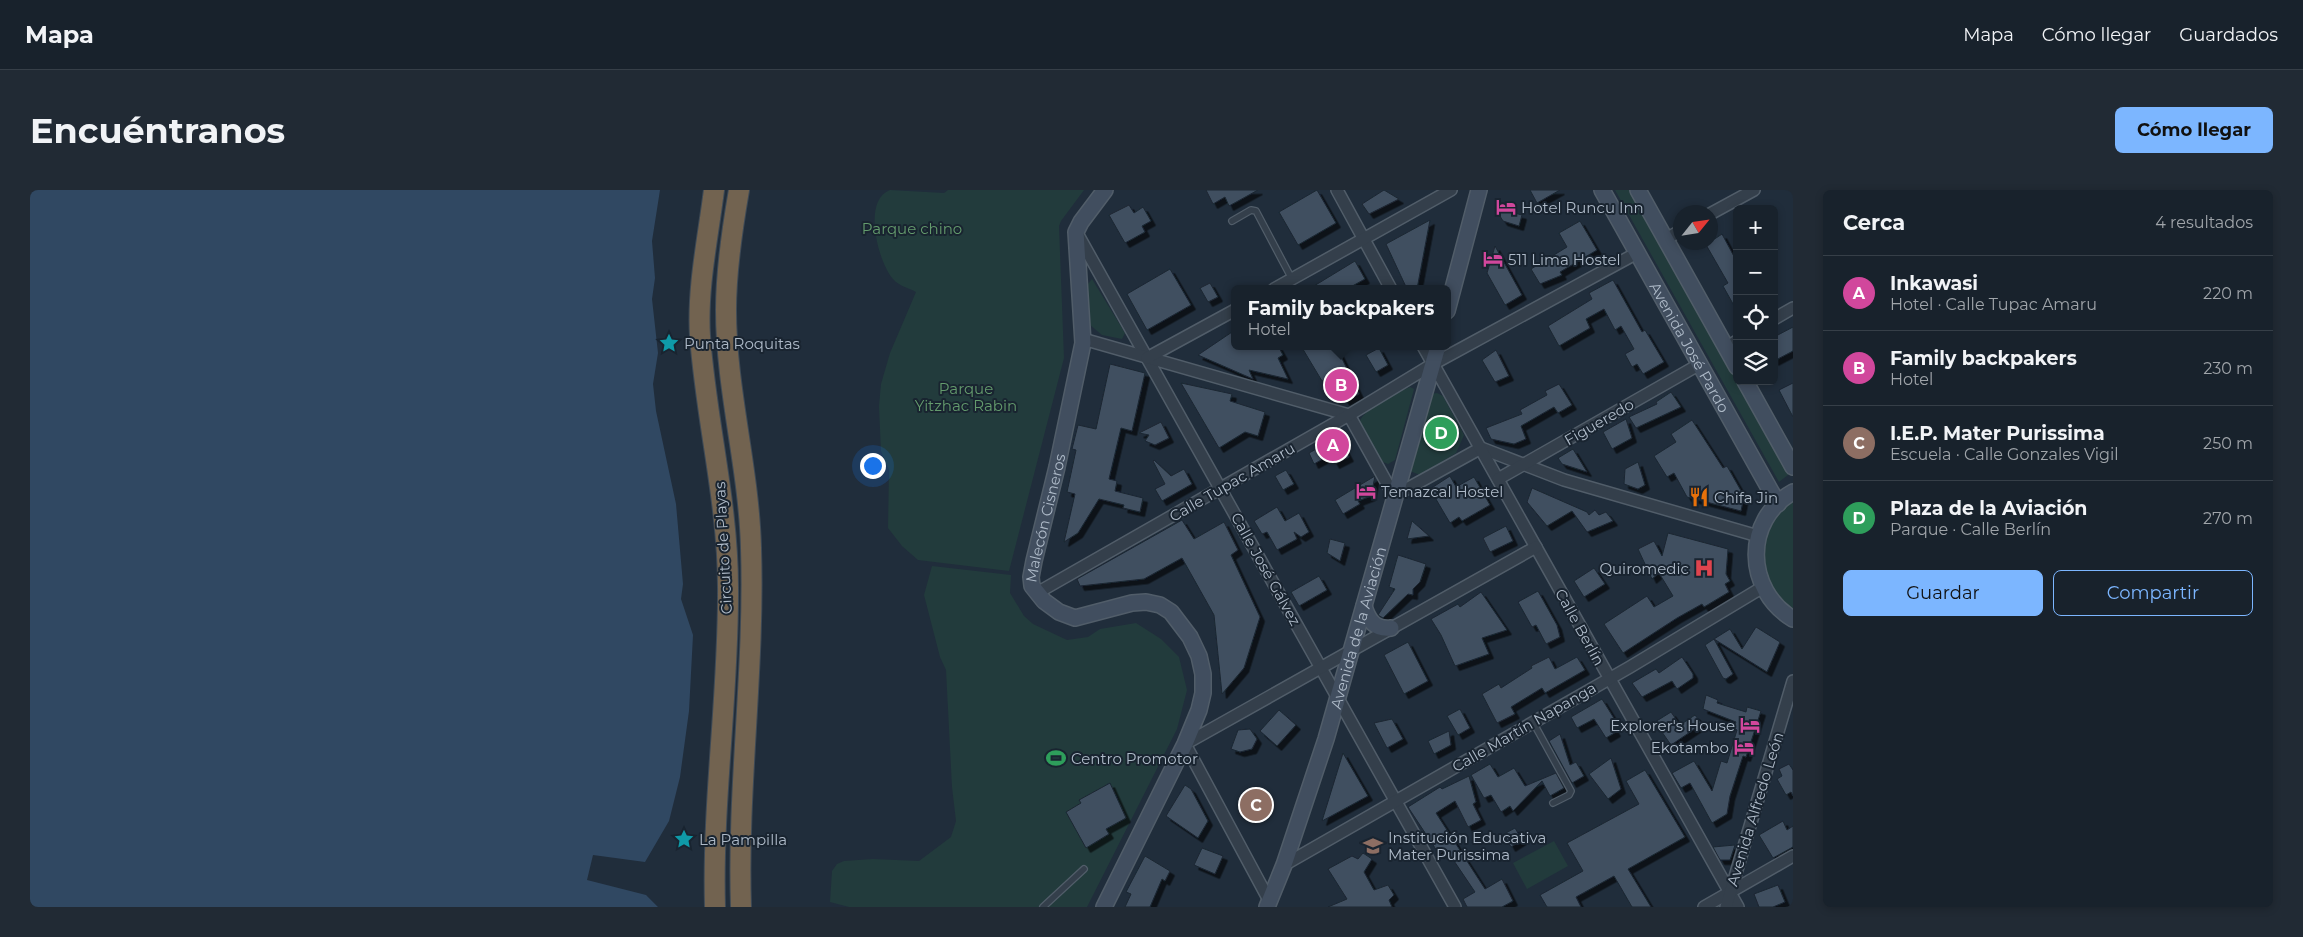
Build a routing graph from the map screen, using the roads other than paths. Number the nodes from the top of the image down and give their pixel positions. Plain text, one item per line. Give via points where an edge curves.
1 (714, 190) edge
2 (739, 190) edge
3 (1105, 190) edge
4 (1338, 190) edge
5 (1451, 190) edge
6 (1479, 190) edge
7 (1602, 190) edge
8 (1638, 190) edge
9 (1754, 190) edge
10 (1718, 210) edge
11 (1232, 221) dead end
12 (1076, 232) junction
13 (1673, 236) edge
14 (1364, 239) junction
15 (1666, 240) junction
16 (1637, 253) junction
17 (1292, 279) junction
18 (1281, 285) edge
19 (1389, 285) edge
20 (1451, 296) edge
21 (1793, 308) edge
22 (1231, 312) edge
23 (1778, 317) edge
24 (1083, 339) junction
25 (1732, 344) edge
26 (1425, 350) edge
27 (1437, 350) edge
28 (1147, 358) junction
29 (1433, 364) junction
30 (1700, 364) junction
31 (1747, 385) edge
32 (1349, 415) junction
33 (1480, 448) junction
34 (1523, 465) junction
35 (1793, 467) edge
36 (1498, 479) junction
37 (1221, 488) junction
38 (1793, 492) edge
39 (1394, 496) junction
40 (1778, 504) junction
41 (1758, 536) junction
42 (1536, 548) junction
43 (1763, 587) junction
44 (1037, 594) junction
45 (1364, 606) junction
46 (1793, 619) edge
47 (1391, 628) junction
48 (1352, 650) junction
49 (1321, 666) junction
50 (1610, 679) junction
51 (1793, 681) edge
52 (1338, 698) junction
53 (1533, 722) junction
54 (1185, 744) junction
55 (1395, 800) junction
56 (1553, 803) dead end
57 (1793, 856) edge
58 (1284, 866) junction
59 (1084, 869) dead end
60 (1730, 892) junction
61 (1269, 905) edge
62 (715, 907) edge
63 (741, 907) edge
64 (1043, 907) edge
65 (1104, 907) edge
66 (1455, 907) edge
67 (1704, 907) edge
68 (1726, 907) edge
69 (1738, 907) edge

1 - 62 highway, Circuito de Playas via 702,278 700,334 723,496 728,587 714,860
2 - 63 highway, Circuito de Playas via 726,311 747,488 752,566 752,629 740,842
3 - 12 main road
4 - 14 street
5 - 14 street
6 - 20 main road
7 - 16 main road, Avenida José Pardo
8 - 15 main road, Avenida José Pardo
9 - 10 street
11 - 17 lane via 1251,210 1256,211
12 - 24 main road, Malecón Cisneros
12 - 28 street, Calle José Gálvez
13 - 15 street
14 - 17 street
14 - 19 street
15 - 25 main road, Avenida José Pardo
16 - 29 street, Calle Tupac Amaru
16 - 30 main road, Avenida José Pardo
17 - 18 street
21 - 23 street
22 - 28 street
24 - 28 street
24 - 44 main road, Malecón Cisneros via 1031,577
26 - 29 street, Calle Berlín
27 - 29 main road, Avenida de la Aviación
28 - 32 street
28 - 37 street, Calle José Gálvez
29 - 32 street, Calle Tupac Amaru
29 - 33 street, Calle Berlín
29 - 39 main road, Avenida de la Aviación
30 - 34 street, Figueredo
30 - 40 main road, Avenida José Pardo
31 - 35 main road, Avenida José Pardo
32 - 37 street, Calle Tupac Amaru
32 - 39 street
33 - 34 street
33 - 36 street, Calle Berlín
33 - 39 street
34 - 36 street, Figueredo
34 - 41 street via 1564,480
36 - 42 street, Calle Berlín
37 - 44 street, Calle Tupac Amaru
37 - 49 street, Calle José Gálvez
38 - 40 main road
39 - 45 main road, Avenida de la Aviación
40 - 41 main road via 1765,519
41 - 43 main road via 1756,562
42 - 47 street
42 - 50 street, Calle Berlín
43 - 46 main road via 1776,606
43 - 50 street, Calle Martín Napanga
44 - 54 main road, Malecón Cisneros via 1059,612 1076,618 1146,602 1171,612 1190,636 1203,674 1199,710
45 - 47 main road via 1371,623 1380,628
45 - 48 main road, Avenida de la Aviación
47 - 48 street
48 - 49 street
48 - 52 main road, Avenida de la Aviación
49 - 52 street, Calle José Gálvez
49 - 54 street
50 - 53 street, Calle Martín Napanga
50 - 60 street, Calle Berlín
51 - 60 street, Avenida Alfredo León
52 - 55 street, Calle José Gálvez
52 - 58 main road, Avenida de la Aviación
53 - 55 street, Calle Martín Napanga
53 - 56 lane via 1571,792
54 - 61 street
54 - 65 main road, Malecón Cisneros
55 - 58 street, Calle Martín Napanga
55 - 66 street, Calle José Gálvez
57 - 60 street
58 - 61 main road, Avenida de la Aviación
59 - 64 lane
60 - 67 street
60 - 68 street, Avenida Alfredo León
60 - 69 street, Calle Berlín

